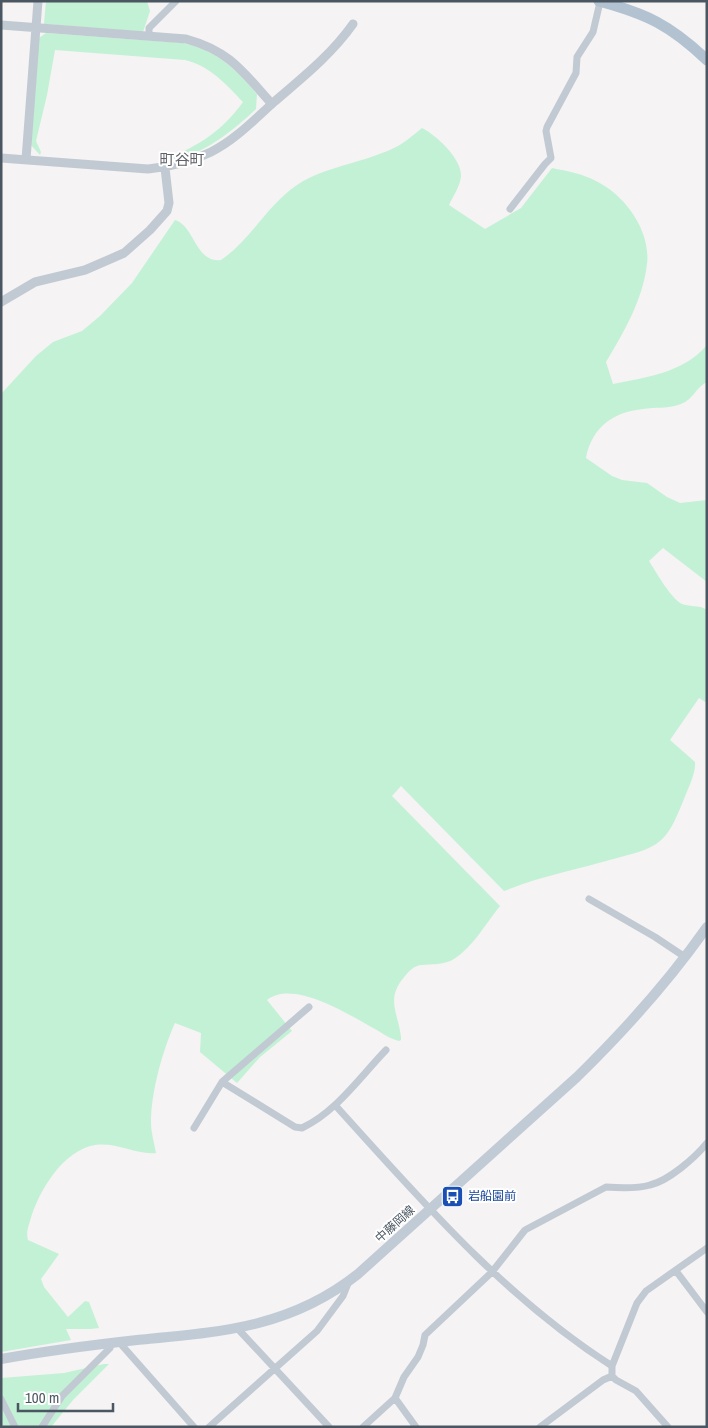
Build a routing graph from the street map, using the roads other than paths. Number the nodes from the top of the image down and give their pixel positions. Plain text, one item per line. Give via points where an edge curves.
1 (38, 1) edge
2 (176, 1) edge
3 (600, 2) edge
4 (353, 24) dead end
5 (1, 25) edge
6 (36, 28) junction
7 (149, 36) junction
8 (707, 60) edge
9 (272, 104) junction
10 (1, 158) edge
11 (26, 160) junction
12 (165, 168) junction
13 (510, 209) dead end
14 (1, 302) edge
15 (589, 899) dead end
16 (707, 927) edge
17 (685, 957) junction
18 (309, 1008) dead end
19 (386, 1050) dead end
20 (222, 1082) junction
21 (335, 1105) junction
22 (194, 1128) dead end
23 (707, 1143) edge
24 (431, 1209) junction
25 (707, 1248) edge
26 (676, 1271) junction
27 (492, 1272) junction
28 (349, 1281) junction
29 (707, 1312) edge
30 (238, 1329) junction
31 (115, 1343) junction
32 (1, 1358) edge
33 (612, 1366) junction
34 (275, 1369) junction
35 (612, 1376) junction
36 (395, 1398) junction
37 (1, 1399) edge
38 (15, 1427) edge
39 (42, 1427) edge
40 (194, 1427) edge
41 (209, 1427) edge
42 (329, 1427) edge
43 (363, 1427) edge
44 (416, 1427) edge
45 (540, 1427) edge
46 (668, 1427) edge

1 - 6 street
2 - 7 street via 149,28
3 - 8 main road via 653,18 687,41
3 - 13 street via 593,32 577,57 576,73 547,127 551,158
4 - 9 street via 339,44
5 - 6 street
6 - 7 street
6 - 11 street
7 - 9 street via 186,39 219,51 244,72
9 - 12 street via 212,152
10 - 11 street
11 - 12 street via 118,168
12 - 14 street via 167,211 124,254 85,270 35,282
15 - 17 street
16 - 17 main road, 中藤岡線
17 - 24 main road, 中藤岡線 via 582,1072
18 - 20 street
19 - 21 street
20 - 21 street via 302,1128
20 - 22 street
21 - 24 street
23 - 27 street via 678,1171 651,1185 606,1187 525,1230
24 - 27 street
24 - 28 main road, 中藤岡線
25 - 26 street
26 - 29 street
26 - 33 street via 646,1291 637,1303
27 - 33 street via 564,1333
27 - 36 street via 424,1335 418,1357
28 - 30 main road, 中藤岡線 via 288,1315
28 - 34 street via 344,1296 322,1326
30 - 31 main road, 中藤岡線
30 - 34 street
31 - 32 main road, 中藤岡線
31 - 39 street via 62,1396
31 - 40 street
33 - 35 street
34 - 41 street
34 - 42 street
35 - 45 street
35 - 46 street via 636,1391
36 - 43 street
36 - 44 street
37 - 38 street

